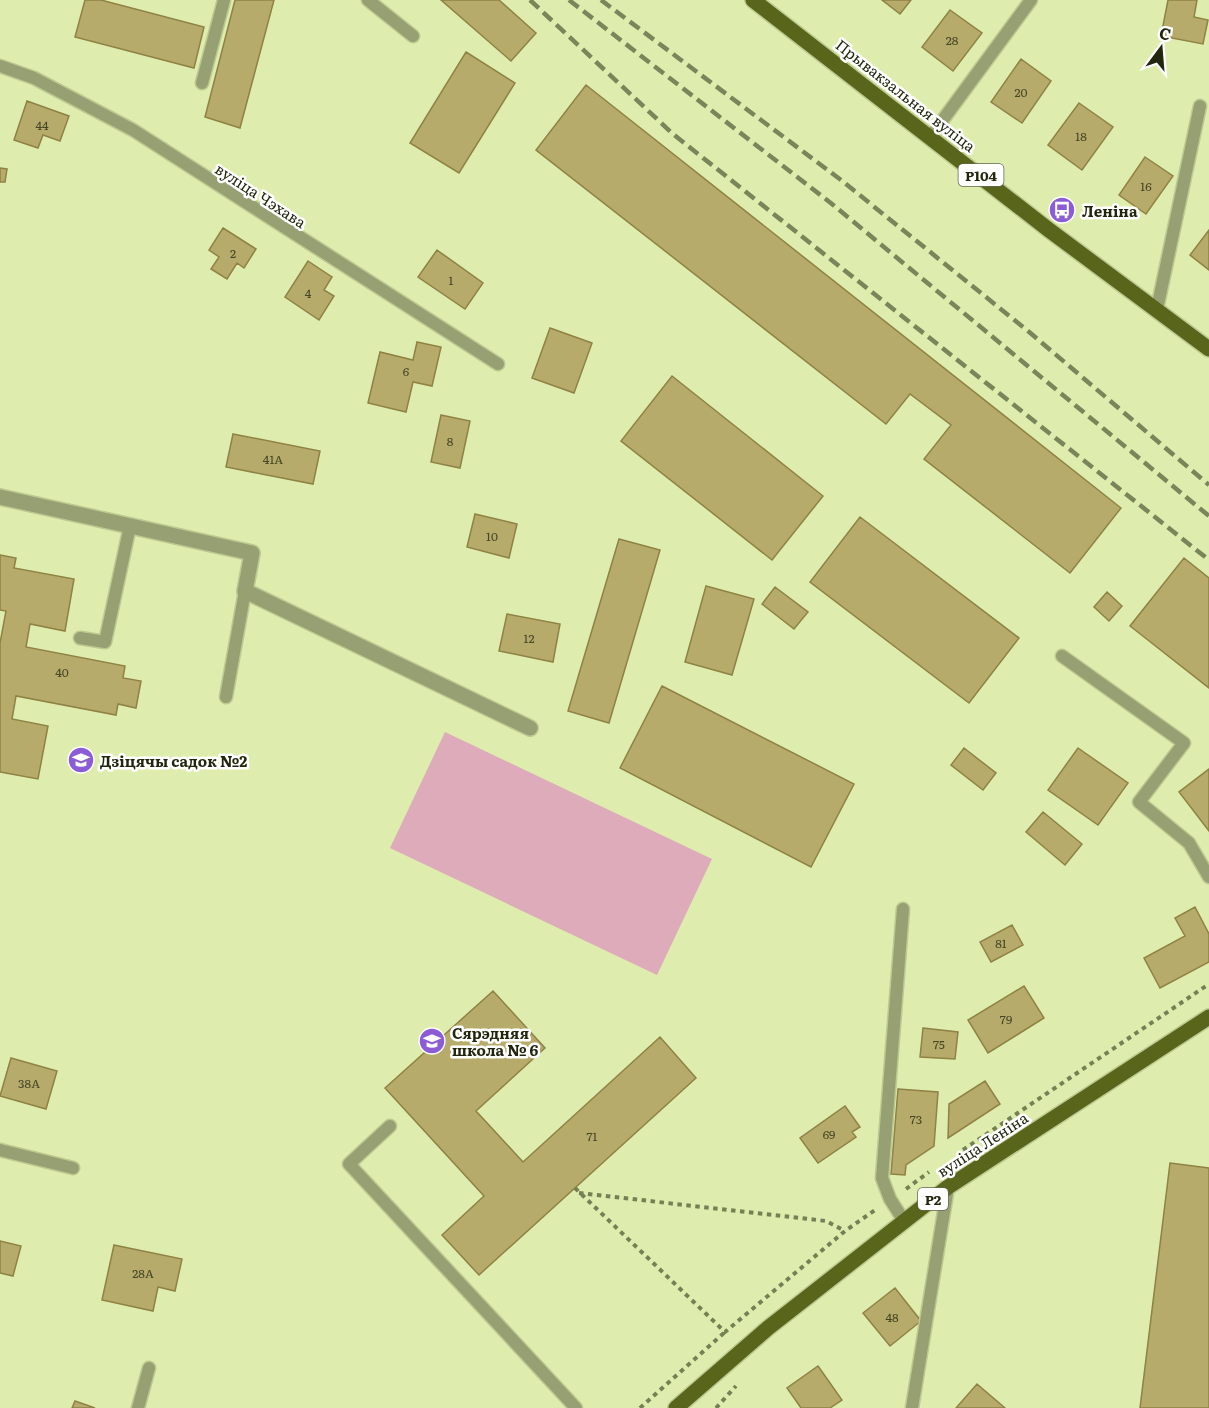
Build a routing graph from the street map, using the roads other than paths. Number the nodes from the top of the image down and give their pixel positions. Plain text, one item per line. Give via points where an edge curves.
1 (224, 0) edge
2 (368, 0) edge
3 (753, 0) edge
4 (1031, 0) edge
5 (412, 36) dead end
6 (0, 66) edge
7 (202, 83) dead end
8 (1200, 106) dead end
9 (931, 136) junction
10 (1157, 309) junction
11 (1209, 349) edge
12 (498, 364) dead end
13 (0, 497) edge
14 (130, 526) junction
15 (245, 591) junction
16 (81, 638) dead end
17 (1062, 656) dead end
18 (226, 697) dead end
19 (530, 728) dead end
20 (1209, 877) edge
21 (903, 909) dead end
22 (1209, 1017) edge
23 (390, 1126) dead end
24 (0, 1150) edge
25 (73, 1168) dead end
26 (948, 1187) junction
27 (904, 1221) junction
28 (149, 1368) dead end
29 (138, 1408) edge
30 (576, 1408) edge
31 (676, 1408) edge
32 (912, 1408) edge

1 - 7 lane
2 - 5 lane
3 - 9 main road, Прывакзальная вуліца / Р104
4 - 9 lane
6 - 12 lane, вуліца Чэхава via 34,78 133,130
8 - 10 lane
9 - 10 main road, Прывакзальная вуліца / Р104
10 - 11 main road, Прывакзальная вуліца / Р104
13 - 14 street
14 - 15 street via 252,553
14 - 16 lane via 105,642
15 - 18 lane
15 - 19 street
17 - 20 lane via 1184,743 1139,802 1189,843
21 - 27 lane via 882,1178
22 - 26 main road, вуліца Леніна / Р2
23 - 30 lane via 349,1164
24 - 25 lane
26 - 27 main road, вуліца Леніна / Р2
26 - 32 lane
27 - 31 main road, вуліца Леніна / Р2 via 768,1328
28 - 29 lane

